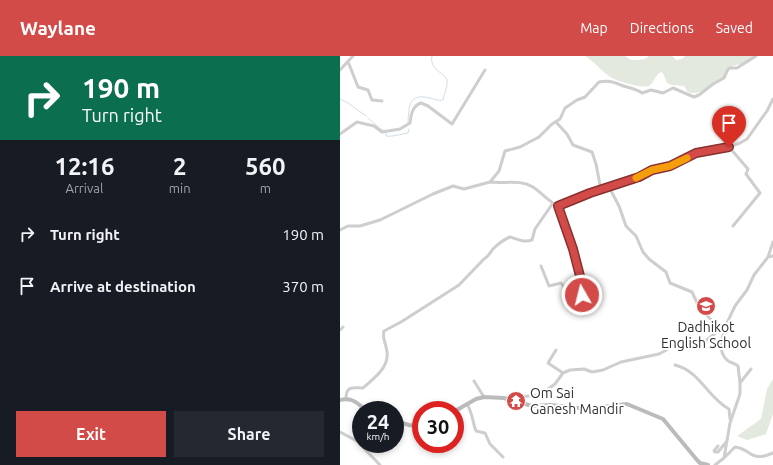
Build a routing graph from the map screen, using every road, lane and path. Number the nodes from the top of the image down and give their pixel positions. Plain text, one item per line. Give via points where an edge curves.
1 (353, 56) edge
2 (756, 56) edge
3 (347, 62) junction
4 (340, 70) edge
5 (485, 70) dead end
6 (773, 98) edge
7 (382, 101) dead end
8 (556, 122) junction
9 (340, 134) edge
10 (729, 147) junction
11 (490, 182) junction
12 (609, 188) junction
13 (601, 190) junction
14 (553, 203) junction
15 (558, 206) junction
16 (733, 226) dead end
17 (340, 230) edge
18 (773, 242) edge
19 (773, 252) edge
20 (771, 257) edge
21 (541, 266) dead end
22 (581, 284) junction
23 (588, 302) dead end
24 (726, 325) junction
25 (721, 329) junction
26 (556, 350) dead end
27 (675, 365) dead end
28 (751, 369) dead end
29 (563, 373) junction
30 (474, 381) dead end
31 (740, 383) junction
32 (484, 397) junction
33 (504, 398) junction
34 (346, 399) junction
35 (340, 400) edge
36 (353, 401) edge
37 (467, 404) junction
38 (464, 406) edge
39 (730, 423) junction
40 (340, 432) edge
41 (352, 439) edge
42 (728, 439) junction
43 (718, 446) dead end
44 (368, 453) edge
45 (773, 454) edge
46 (503, 457) dead end
47 (724, 458) junction
48 (380, 465) edge
49 (708, 465) edge
50 (715, 465) edge

1 - 3 street
2 - 8 street via 737,68 728,69 724,78 694,97 673,88 663,93 651,90 642,92 613,81 599,82 585,97 565,108
3 - 4 street
3 - 7 street via 358,87 369,91 372,100
5 - 9 street via 452,124 421,103 416,105 411,113 410,123 400,129 382,132 374,126 357,122
6 - 10 street via 767,111 747,138 740,144
8 - 11 street via 539,137 520,147 505,151 499,171
8 - 13 street via 573,145 592,152
10 - 12 street via 696,153 670,166 652,170
10 - 16 street via 748,169 747,175 760,193
11 - 14 street via 527,184
11 - 17 street via 464,189 452,186 388,216 365,225 348,226
12 - 13 street
12 - 25 street via 626,226 636,236 643,252 666,272 670,283 692,292 700,309
13 - 15 street
14 - 15 street
14 - 34 street via 535,229 532,240 519,241 510,236 502,240 459,285 384,331 383,338 388,355 383,369 363,388 354,387 347,390
15 - 22 street via 573,249
18 - 20 street
19 - 20 street
20 - 24 street via 754,275
21 - 22 street via 549,286 561,283 568,291
22 - 23 street via 582,295
24 - 25 street
24 - 31 street via 722,352 725,358 738,366
25 - 29 street via 704,342 670,348 659,354 621,362 603,370 592,372 577,369
26 - 29 street via 548,363
27 - 39 street via 686,369 700,380 719,404 729,409
28 - 31 street
29 - 33 street via 555,384 540,395
30 - 32 street
31 - 39 street via 740,394
32 - 33 street
32 - 37 street
33 - 49 street via 532,406 551,405 586,409 627,404 663,419 697,460
34 - 35 street
34 - 36 street
37 - 38 street
37 - 46 street via 476,431 485,433 490,444
39 - 42 street
40 - 41 street
42 - 43 street via 718,452 715,452
42 - 47 street
44 - 48 street
45 - 47 street via 756,457 735,447
47 - 50 street

